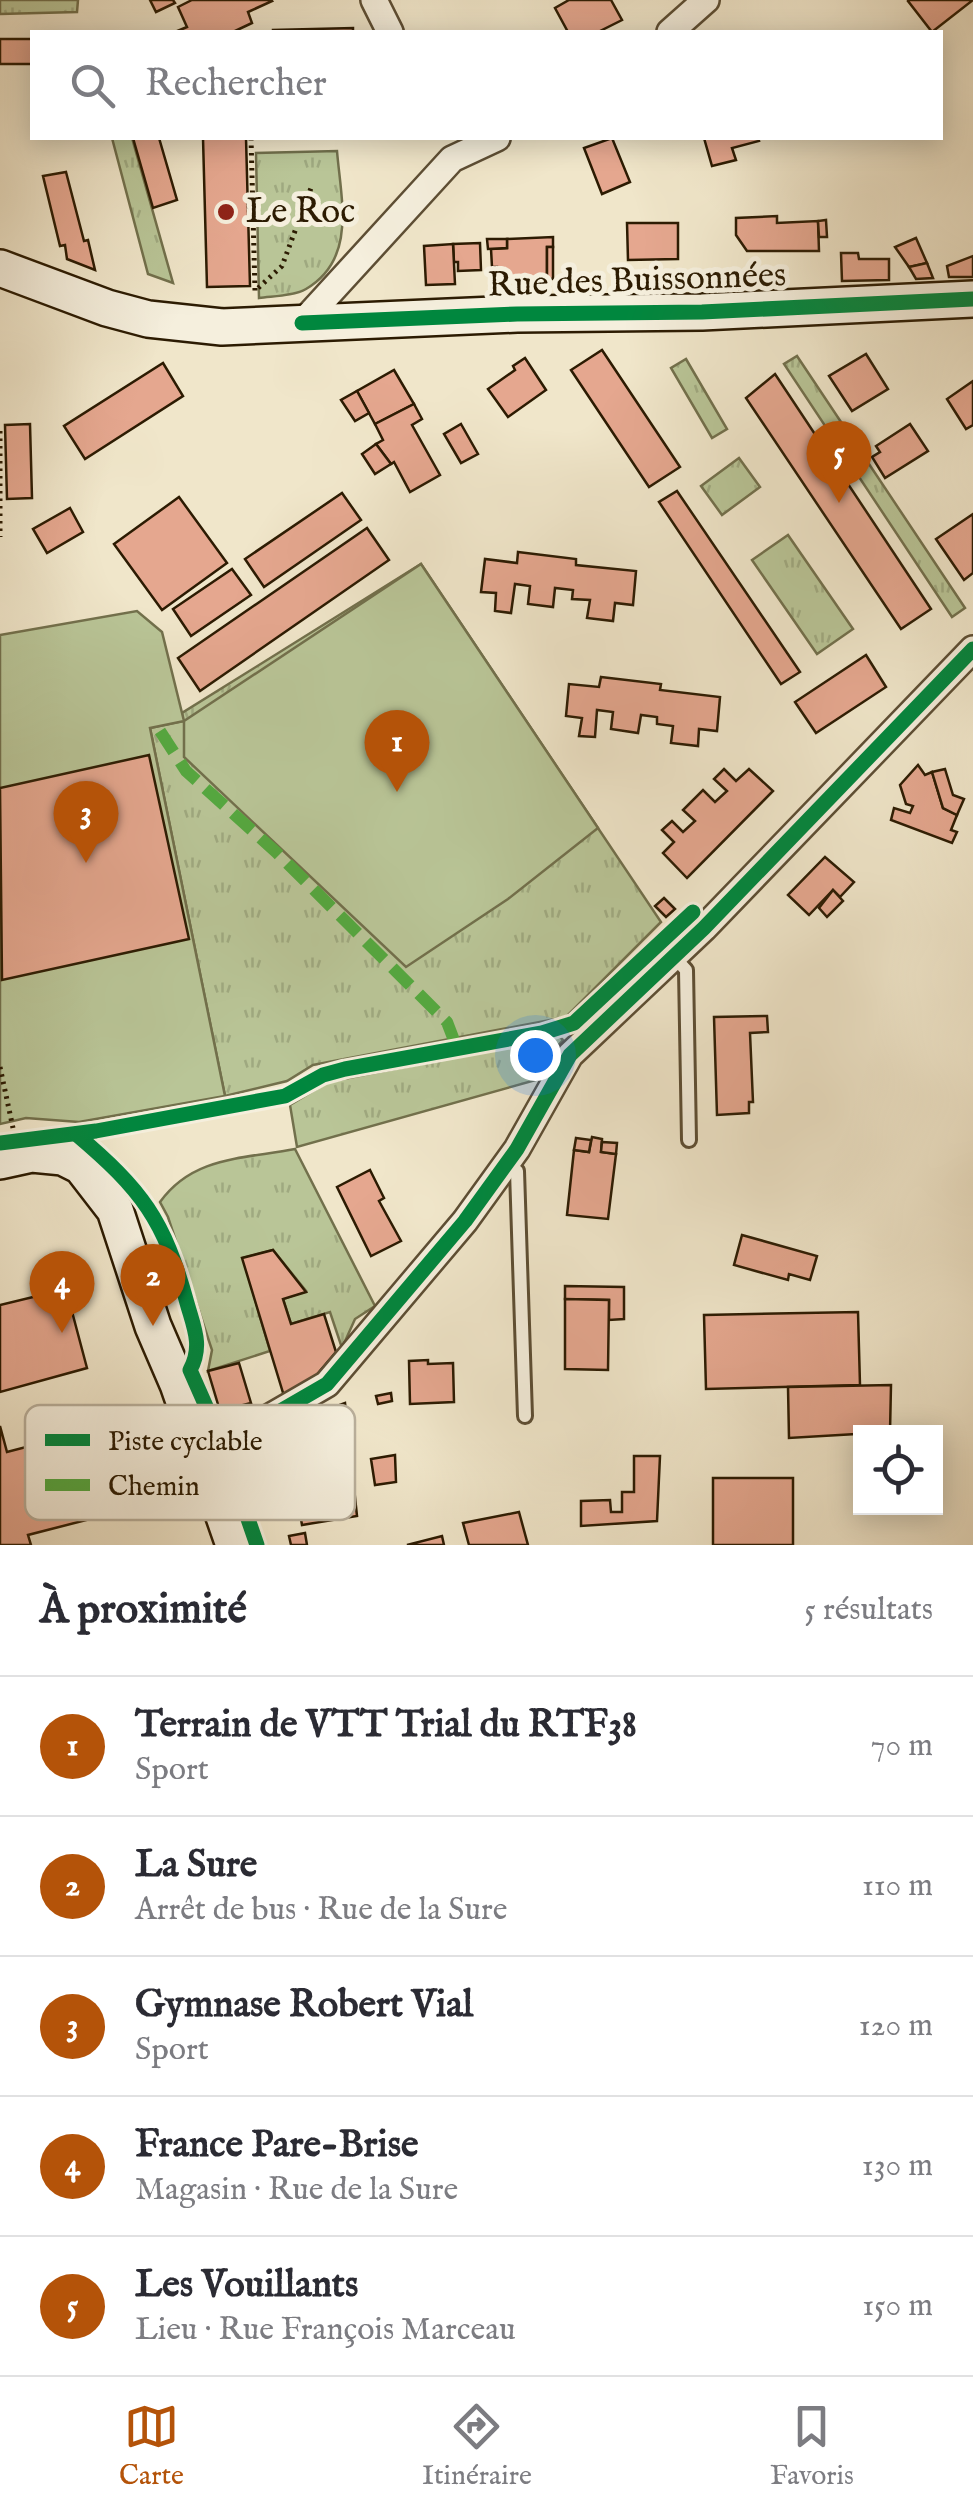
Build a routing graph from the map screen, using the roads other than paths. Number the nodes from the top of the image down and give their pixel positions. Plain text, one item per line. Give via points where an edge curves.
1 (374, 0) edge
2 (706, 0) edge
3 (389, 30) edge
4 (672, 30) edge
5 (487, 140) edge
6 (446, 148) edge
7 (0, 268) edge
8 (973, 298) edge
9 (302, 323) junction
10 (973, 648) edge
11 (674, 957) junction
12 (689, 1140) dead end
13 (8, 1150) edge
14 (506, 1164) junction
15 (0, 1185) edge
16 (106, 1198) junction
17 (185, 1405) edge
18 (291, 1405) edge
19 (524, 1416) dead end
20 (225, 1520) edge
21 (234, 1545) edge

1 - 3 street
2 - 4 street
5 - 6 street
6 - 9 street
7 - 9 street, Rue des Buissonnées via 148,319 222,327
8 - 9 street, Rue des Buissonnées
10 - 11 street
11 - 12 lane via 686,970
11 - 14 street via 570,1055
13 - 16 street via 81,1166
14 - 18 street via 327,1384
14 - 19 lane via 518,1171
15 - 16 street via 60,1177
16 - 17 street
20 - 21 street

